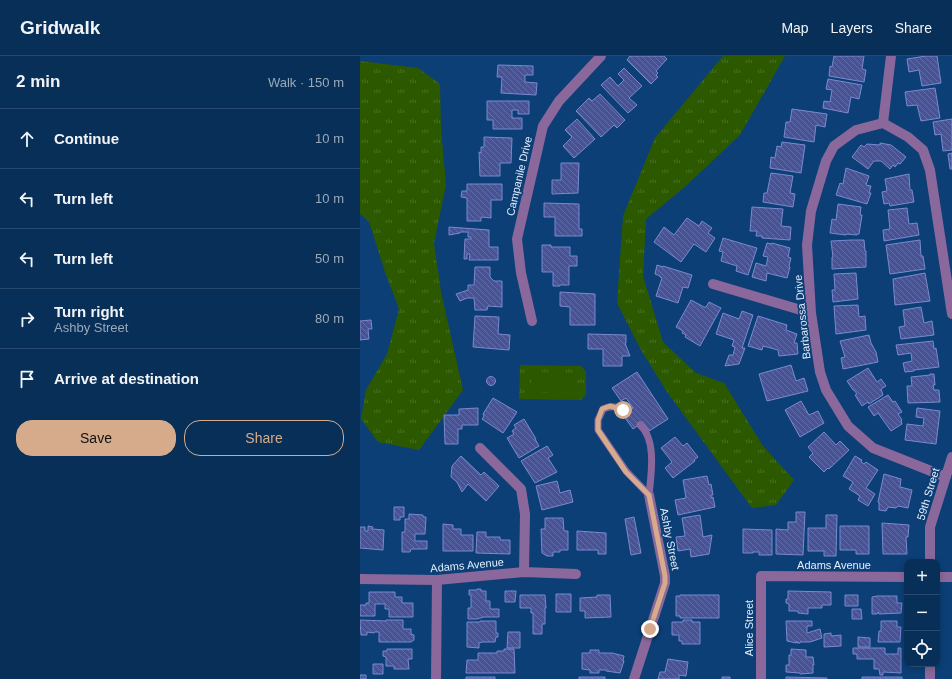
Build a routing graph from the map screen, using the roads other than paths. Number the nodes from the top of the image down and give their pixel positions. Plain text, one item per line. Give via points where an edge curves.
1 (601, 56) edge
2 (890, 56) edge
3 (883, 123) junction
4 (713, 284) dead end
5 (811, 313) junction
6 (952, 314) edge
7 (532, 321) dead end
8 (626, 413) dead end
9 (640, 424) dead end
10 (480, 448) dead end
11 (952, 457) edge
12 (946, 476) junction
13 (649, 495) junction
14 (930, 559) edge
15 (524, 572) junction
16 (576, 574) dead end
17 (761, 576) joint
18 (904, 577) edge
19 (940, 577) edge
20 (952, 577) edge
21 (360, 579) edge
22 (437, 580) junction
23 (930, 667) edge
24 (436, 679) edge
25 (634, 679) edge
26 (761, 679) edge
27 (930, 679) edge

1 - 7 street, Campanile Drive via 559,101 543,126 517,240 521,273
2 - 3 street
3 - 5 street, Barbarossa Drive via 856,130 834,146 826,161 811,212 807,245
3 - 6 street via 908,137 923,150 930,170
4 - 5 street
5 - 12 street, Barbarossa Drive via 820,372 826,390 848,426 873,448
8 - 13 lane via 617,407 602,409 598,430 626,472
9 - 13 lane via 648,438 652,457
10 - 15 street via 521,489 525,514
11 - 12 street, 59th Street
12 - 14 street, 59th Street via 930,527
13 - 25 street, Ashby Street via 665,583
15 - 16 street, Adams Avenue
15 - 22 street, Adams Avenue
17 - 18 street, Adams Avenue
17 - 26 street, Alice Street
19 - 20 street
21 - 22 street, Adams Avenue
22 - 24 street
23 - 27 street

